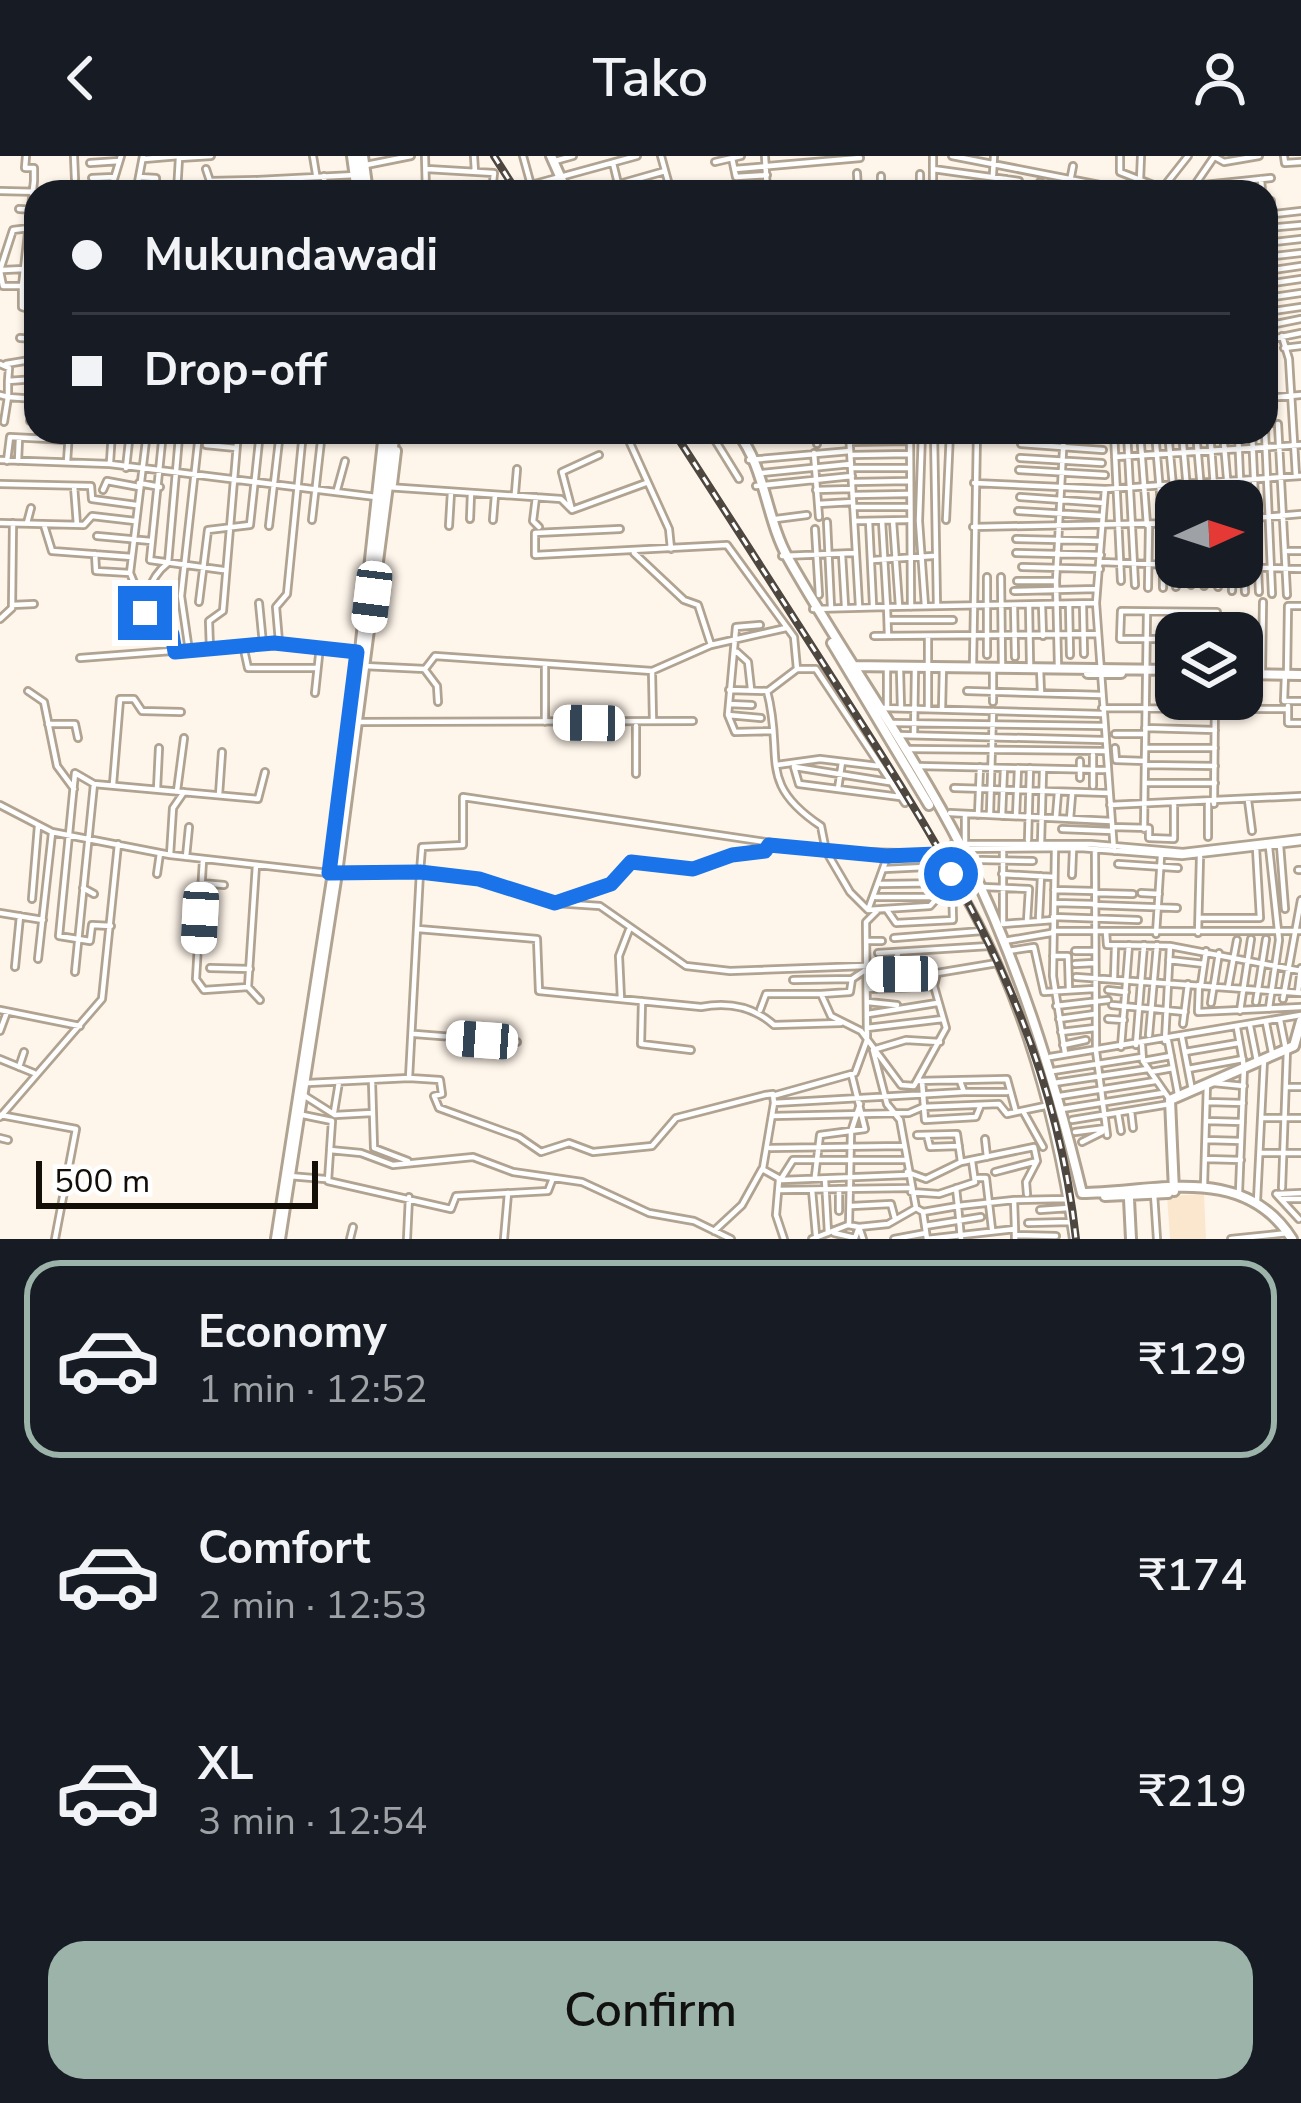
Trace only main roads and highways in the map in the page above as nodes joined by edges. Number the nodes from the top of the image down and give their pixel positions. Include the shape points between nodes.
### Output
1 (389, 444) edge
2 (360, 659) junction
3 (332, 873) junction
4 (276, 1239) edge

1 - 2 highway
2 - 3 highway
2 - 3 highway
3 - 4 highway
3 - 4 highway

